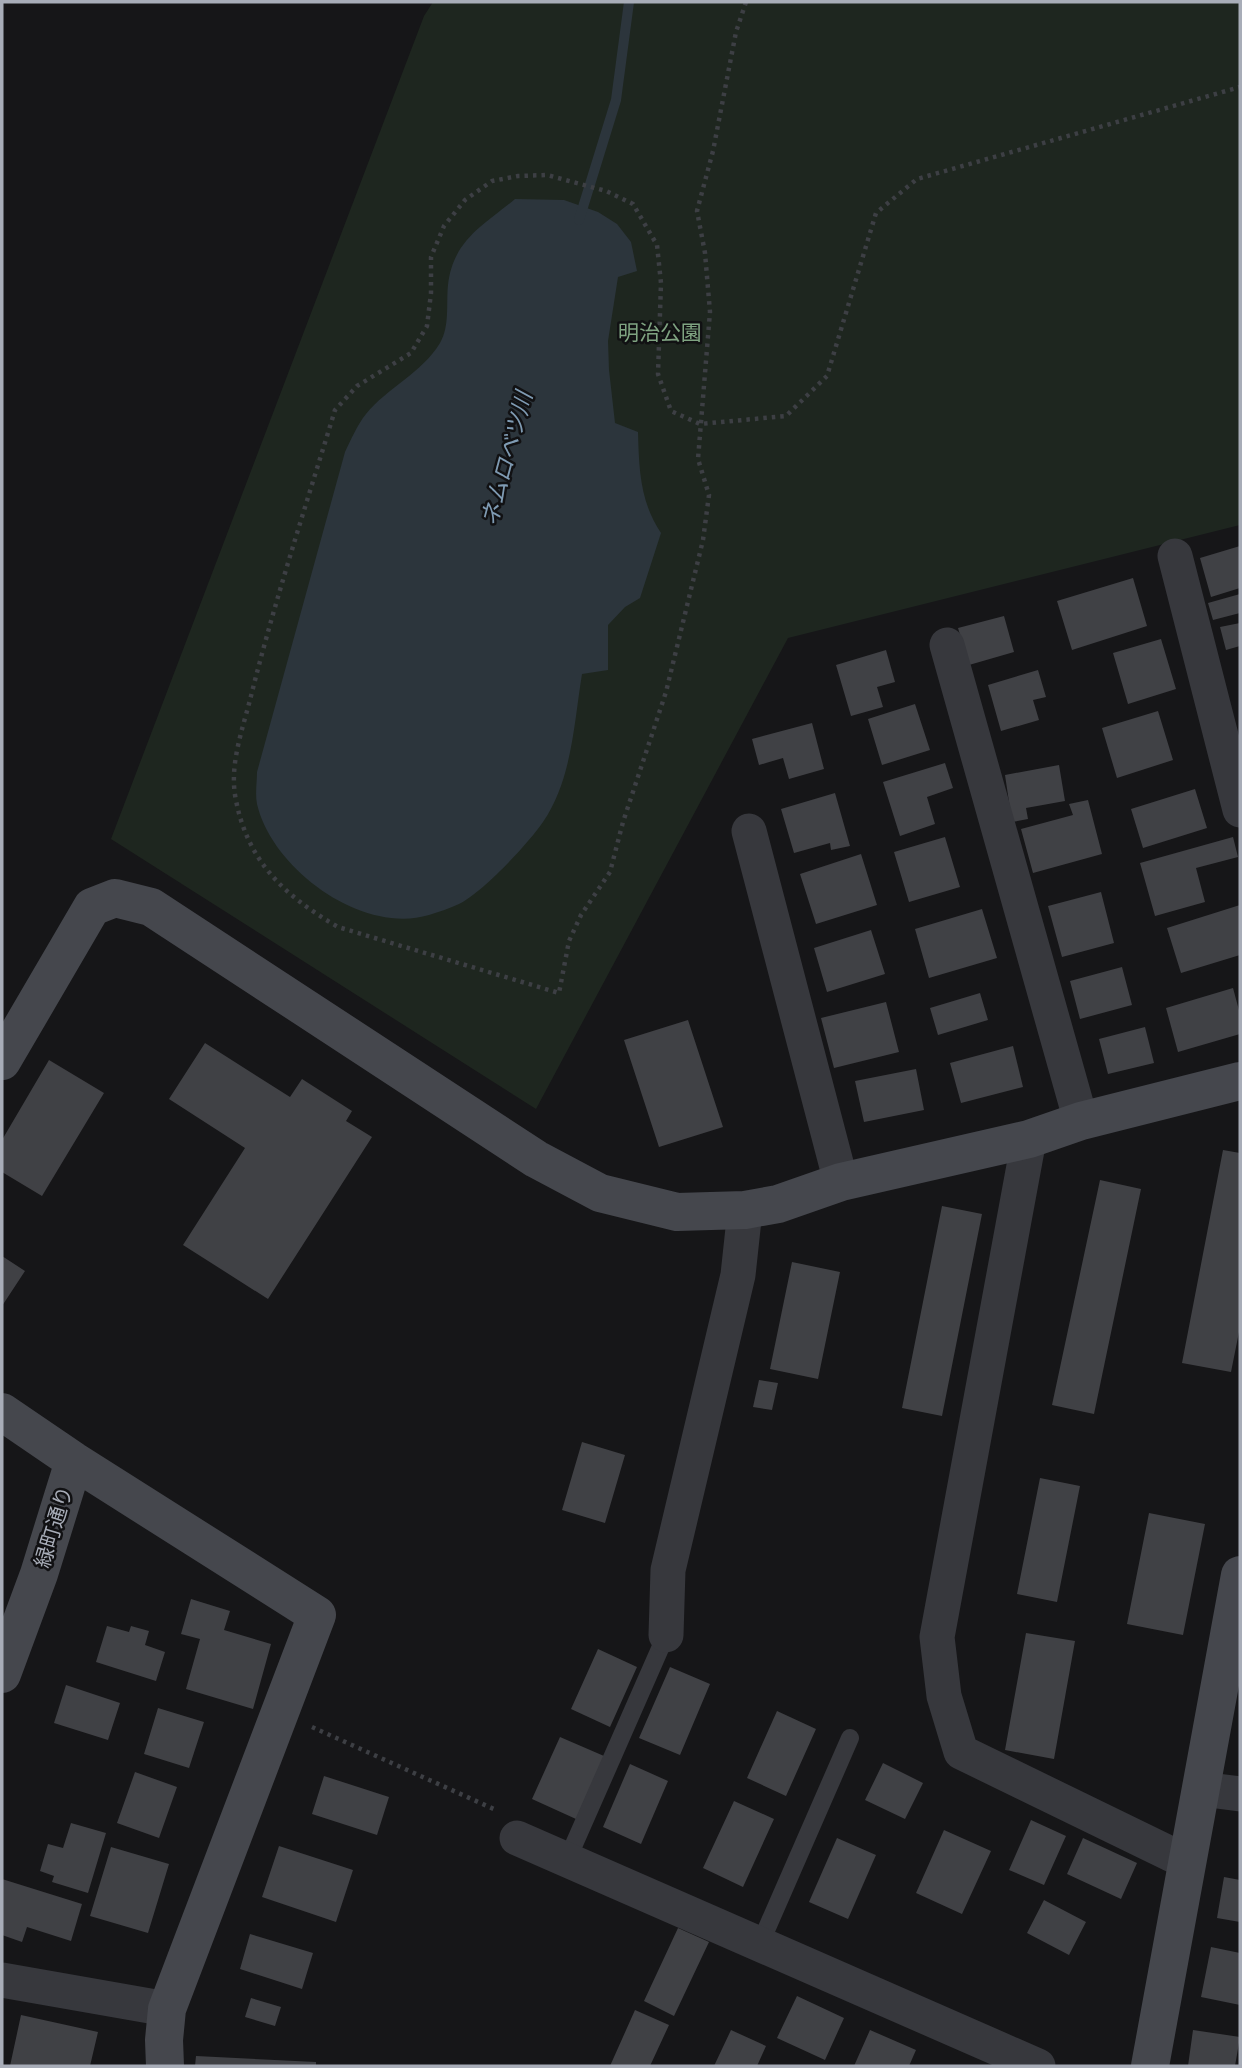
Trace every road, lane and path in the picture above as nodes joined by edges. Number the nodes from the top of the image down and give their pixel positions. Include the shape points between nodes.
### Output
1 (746, 2) edge
2 (1240, 87) edge
3 (700, 424) junction
4 (1175, 556) dead end
5 (947, 645) dead end
6 (1240, 810) edge
7 (749, 831) dead end
8 (2, 1061) edge
9 (1240, 1081) edge
10 (1081, 1121) junction
11 (1029, 1139) junction
12 (841, 1182) junction
13 (744, 1210) junction
14 (2, 1412) edge
15 (74, 1461) junction
16 (1240, 1575) edge
17 (666, 1635) joint
18 (2, 1674) edge
19 (308, 1726) dead end
20 (850, 1738) dead end
21 (1201, 1789) junction
22 (1240, 1794) edge
23 (508, 1825) joint
24 (568, 1858) junction
25 (1187, 1862) junction
26 (760, 1944) junction
27 (2, 1980) edge
28 (167, 2010) junction
29 (165, 2066) edge
30 (1038, 2066) edge
31 (1150, 2066) edge

1 - 3 path via 697,211 710,312
2 - 3 path via 917,178 876,213 827,376 786,416
3 - 3 path via 698,459 709,495 681,632 610,872 569,942 559,993 338,927 284,890 260,864 245,833 235,794 234,763 257,673 335,411 358,386 411,353 427,326 431,257 444,226 465,200 492,181 547,175 606,191 633,204 657,245 661,282 658,374 671,411
4 - 6 street
5 - 10 street
7 - 12 street
8 - 13 street via 92,907 115,898 151,907 536,1159 600,1193 677,1212
9 - 10 street
10 - 11 street
11 - 12 street
11 - 25 street via 937,1637 944,1696 961,1752
12 - 13 street via 778,1204
13 - 17 street via 738,1275 668,1570
14 - 15 street, 緑町通り
15 - 18 street, 緑町通り
15 - 28 street via 317,1615
16 - 21 street
17 - 24 lane
19 - 23 path
20 - 26 lane
21 - 22 street
21 - 25 street
23 - 24 street
24 - 26 street
25 - 31 street
26 - 30 street
27 - 28 street
28 - 29 street

